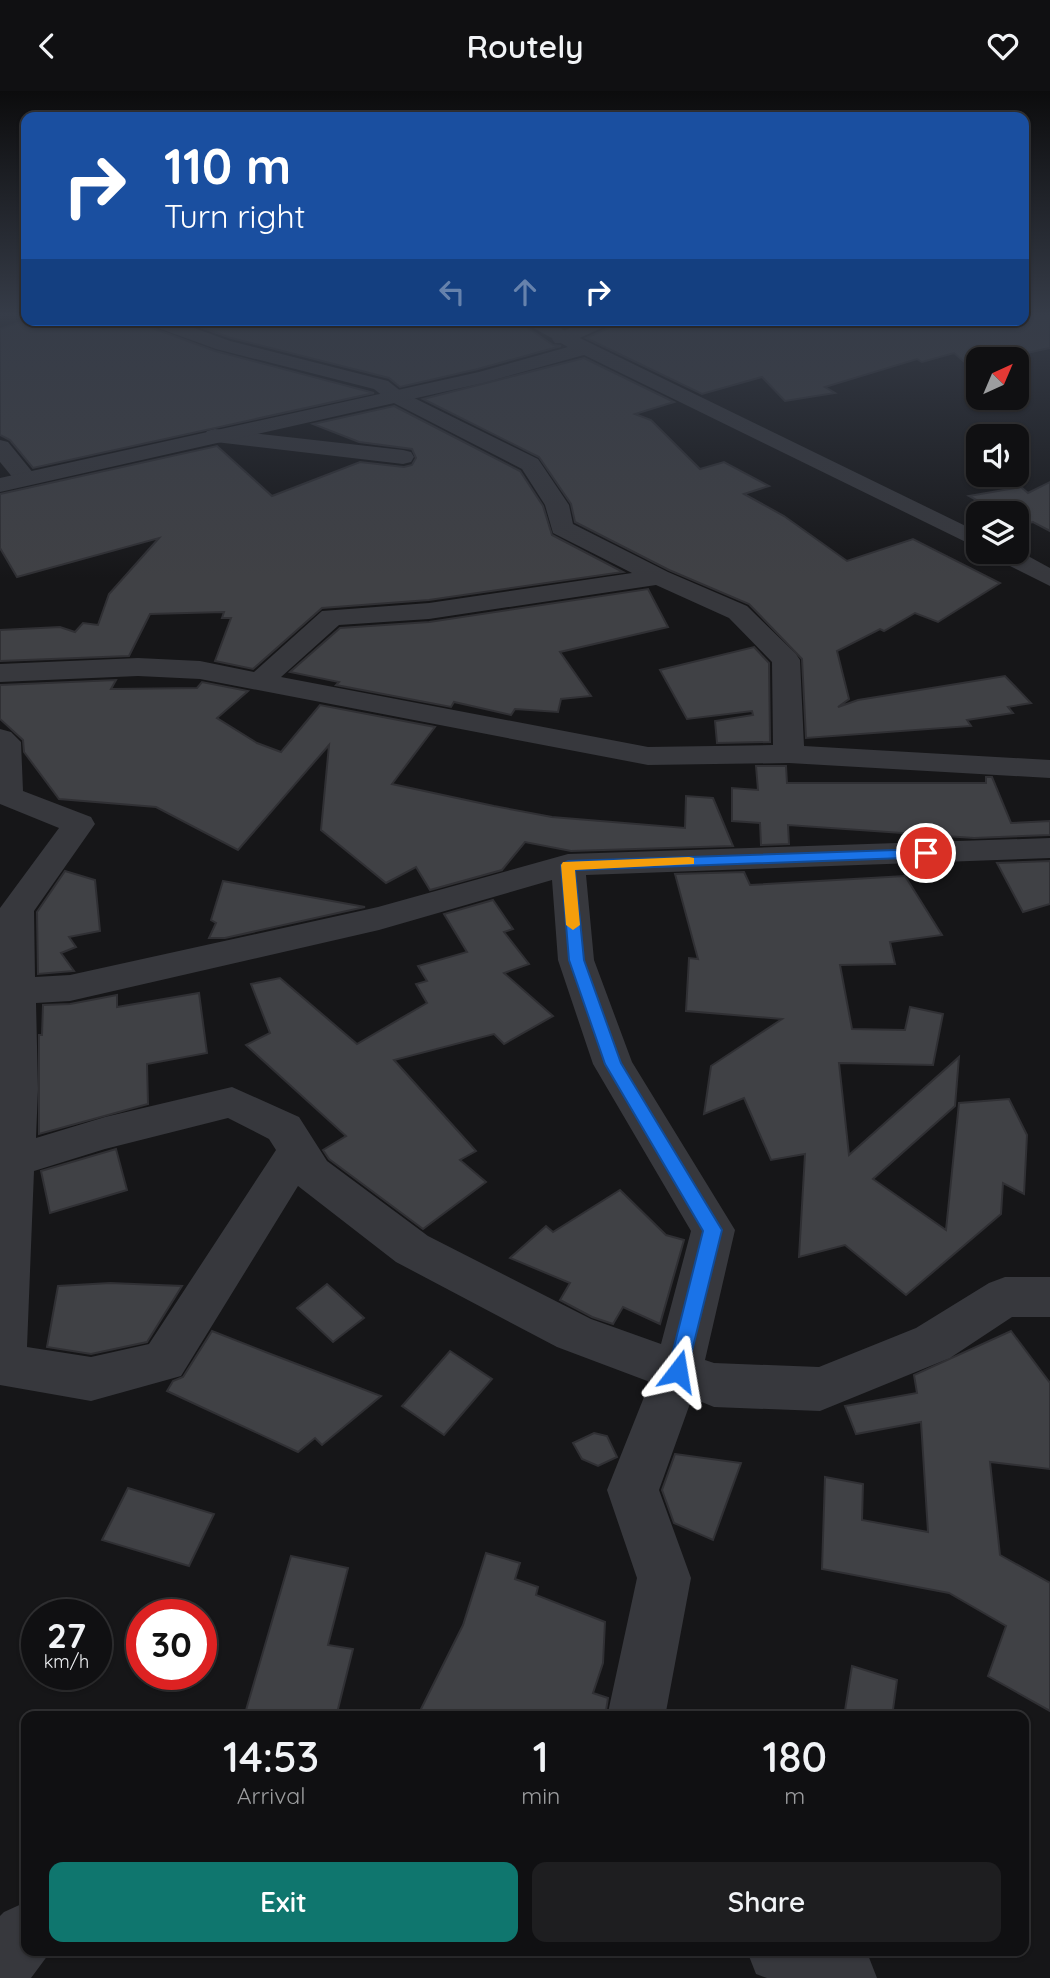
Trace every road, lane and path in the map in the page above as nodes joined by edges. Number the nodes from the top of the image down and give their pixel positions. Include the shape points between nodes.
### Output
1 (368, 402) edge
2 (407, 402) edge
3 (692, 402) edge
4 (215, 436) junction
5 (0, 447) edge
6 (403, 457) dead end
7 (26, 479) junction
8 (0, 485) edge
9 (966, 535) edge
10 (1024, 564) edge
11 (659, 577) junction
12 (1050, 578) edge
13 (0, 673) edge
14 (259, 682) junction
15 (0, 738) edge
16 (789, 754) junction
17 (1050, 769) edge
18 (1050, 848) edge
19 (568, 865) junction
20 (8, 991) edge
21 (298, 1151) junction
22 (13, 1161) junction
23 (1050, 1297) edge
24 (0, 1356) edge
25 (0, 1364) edge
26 (678, 1371) junction
27 (637, 1711) edge
28 (21, 1940) edge
29 (791, 1956) edge
30 (0, 1966) edge
31 (845, 1978) edge

1 - 4 street
2 - 11 street via 530,464 557,505 562,528
3 - 9 street
4 - 6 street
4 - 7 street
5 - 7 street
7 - 8 street
10 - 12 street
11 - 14 street via 429,611 332,617
11 - 16 street via 738,612 786,660
13 - 14 street via 138,667 200,670
14 - 16 street via 648,756
15 - 20 street via 6,742 8,796 79,824 16,910
16 - 17 street
18 - 19 street
19 - 20 street via 379,918 70,988
19 - 26 street via 576,960 613,1064 713,1230
20 - 22 street via 18,1089
21 - 22 street via 284,1128 232,1102
21 - 25 street via 164,1361 91,1379
21 - 26 street via 312,1173 412,1249 574,1333
22 - 24 street
23 - 26 street via 1005,1297 933,1342 820,1389 714,1385
26 - 27 street via 633,1490 664,1578
28 - 30 street
29 - 31 street

